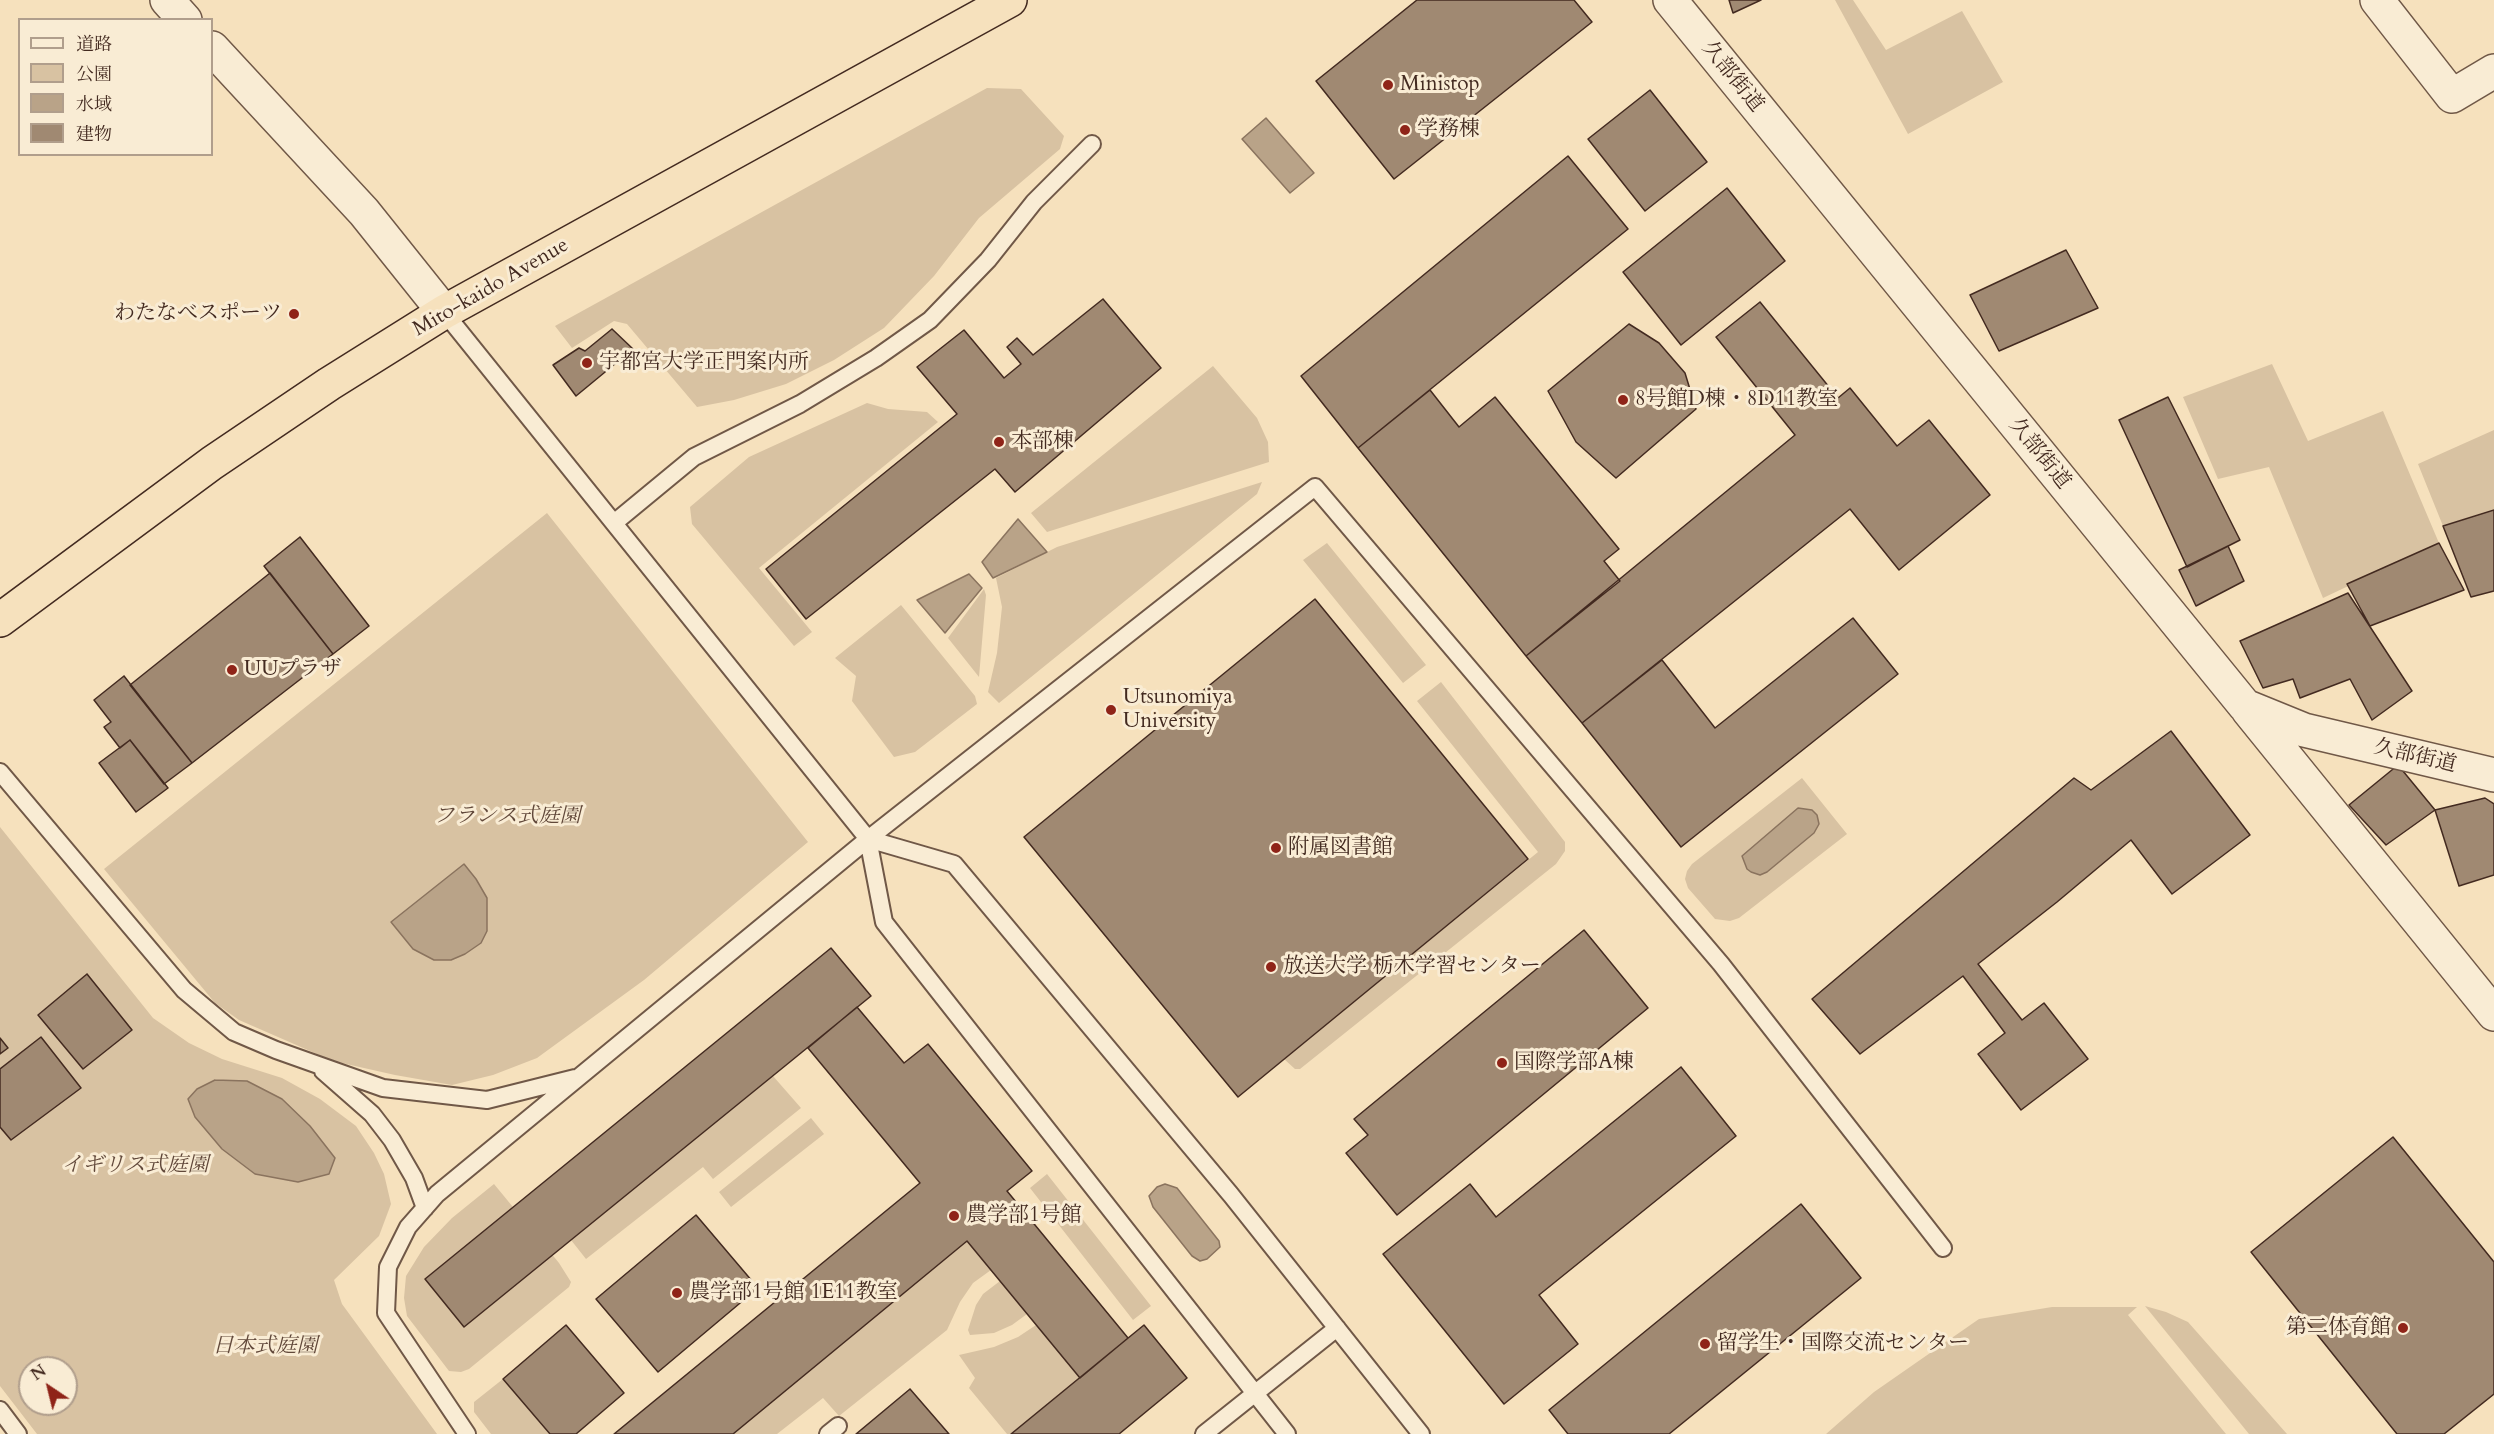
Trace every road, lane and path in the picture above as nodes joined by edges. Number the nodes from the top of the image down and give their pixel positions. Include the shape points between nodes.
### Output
1 (167, 0) edge
2 (1010, 0) edge
3 (1670, 0) edge
4 (2377, 0) edge
5 (183, 18) edge
6 (213, 49) edge
7 (2494, 71) edge
8 (1092, 144) dead end
9 (444, 312) junction
10 (614, 523) junction
11 (0, 620) edge
12 (2245, 706) junction
13 (0, 772) edge
14 (2494, 775) edge
15 (868, 839) junction
16 (2494, 1014) edge
17 (316, 1064) junction
18 (582, 1077) junction
19 (425, 1208) junction
20 (1943, 1248) dead end
21 (1337, 1328) junction
22 (1254, 1394) junction
23 (0, 1410) edge
24 (18, 1434) edge
25 (467, 1434) edge
26 (1204, 1434) edge
27 (1287, 1434) edge
28 (1421, 1434) edge

1 - 5 street
2 - 9 highway, Mito-kaido Avenue
3 - 12 street, 久部街道
4 - 7 street via 2452,96
6 - 9 street via 364,212
8 - 10 lane via 1034,202 988,260 930,321 800,404 694,457
9 - 10 lane
9 - 11 highway, Mito-kaido Avenue via 212,463
10 - 15 lane
12 - 14 street, 久部街道 via 2304,730
12 - 16 street
13 - 17 lane via 184,990 234,1032
15 - 18 lane
15 - 20 lane via 1315,487 1721,964
15 - 21 lane via 954,864
15 - 22 lane via 884,922
17 - 18 lane via 383,1088 487,1100
17 - 19 lane via 372,1114 392,1140 414,1178
18 - 19 lane via 437,1194
19 - 25 lane via 408,1227 388,1267 386,1313
21 - 22 lane
21 - 28 lane
22 - 26 lane
22 - 27 lane
23 - 24 lane

